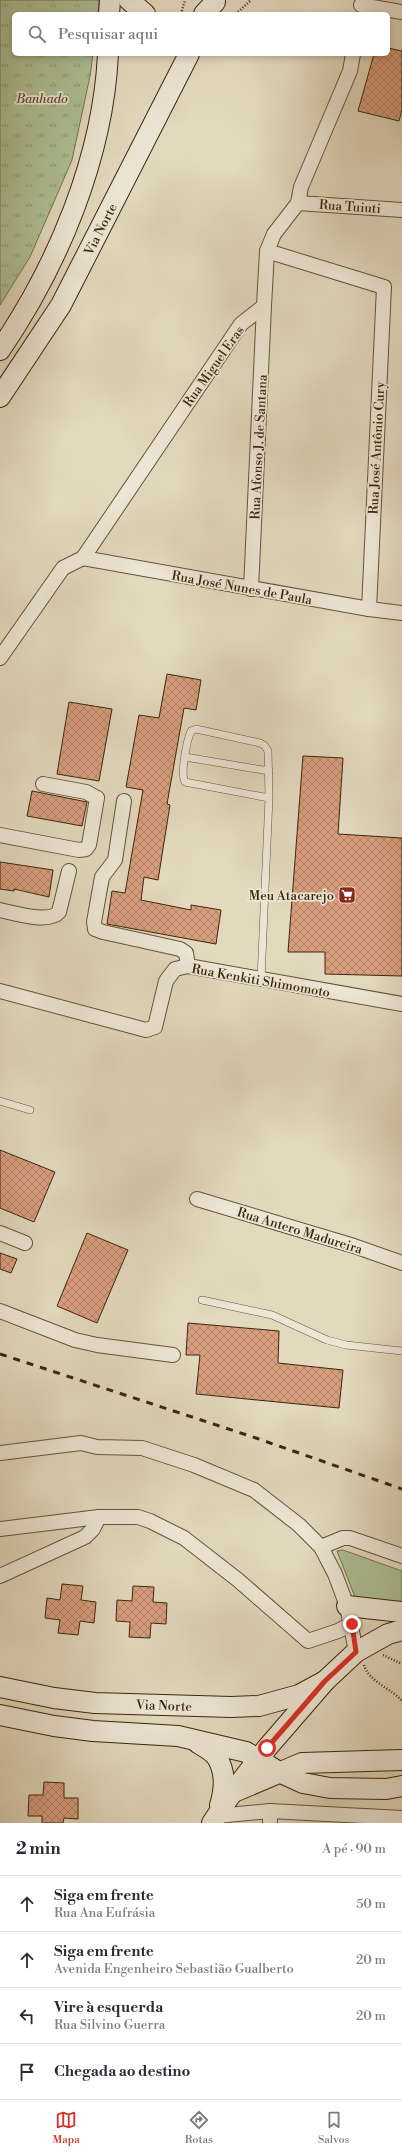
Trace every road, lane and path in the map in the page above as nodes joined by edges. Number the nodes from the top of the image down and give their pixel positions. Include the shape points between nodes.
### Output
1 (110, 0) edge
2 (129, 0) edge
3 (185, 0) edge
4 (251, 0) edge
5 (361, 6) edge
6 (109, 12) edge
7 (143, 12) edge
8 (182, 12) edge
9 (238, 12) edge
10 (402, 12) edge
11 (108, 56) edge
12 (188, 56) edge
13 (353, 56) edge
14 (298, 203) junction
15 (402, 210) edge
16 (267, 251) junction
17 (264, 306) junction
18 (0, 350) edge
19 (0, 397) edge
20 (83, 558) junction
21 (251, 589) junction
22 (369, 609) junction
23 (402, 613) edge
24 (0, 658) edge
25 (185, 757) junction
26 (269, 771) junction
27 (43, 784) dead end
28 (269, 798) junction
29 (124, 801) dead end
30 (0, 835) edge
31 (69, 871) dead end
32 (0, 910) edge
33 (188, 966) junction
34 (261, 979) junction
35 (0, 991) edge
36 (402, 1004) edge
37 (0, 1101) edge
38 (30, 1110) dead end
39 (197, 1199) dead end
40 (0, 1233) edge
41 (24, 1243) dead end
42 (402, 1263) edge
43 (202, 1300) dead end
44 (0, 1311) edge
45 (402, 1351) edge
46 (173, 1355) dead end
47 (0, 1453) edge
48 (99, 1517) junction
49 (0, 1529) edge
50 (321, 1547) junction
51 (402, 1556) edge
52 (0, 1576) edge
53 (402, 1612) edge
54 (349, 1615) junction
55 (402, 1630) edge
56 (356, 1652) junction
57 (325, 1681) junction
58 (0, 1688) edge
59 (402, 1701) edge
60 (0, 1715) edge
61 (194, 1740) junction
62 (258, 1759) junction
63 (402, 1760) edge
64 (279, 1772) junction
65 (402, 1786) edge
66 (232, 1793) junction
67 (270, 1817) edge
68 (402, 1818) edge
69 (214, 1820) edge

1 - 6 main road
2 - 7 main road
3 - 8 path
4 - 9 path
5 - 10 street
11 - 18 main road via 106,84 88,167 60,245 43,282
12 - 19 main road, Via Norte via 61,305
13 - 14 street via 350,71 301,187
14 - 15 street, Rua Tuiuti
14 - 16 street via 274,234
16 - 17 street
16 - 22 street, Rua José Antônio Cury via 384,287
17 - 20 street, Rua Miguel Eras via 241,324
17 - 21 street, Rua Afonso J. de Santana
20 - 21 street, Rua José Nunes de Paula
20 - 24 street via 63,568
21 - 22 street, Rua José Nunes de Paula
22 - 23 street, Rua José Nunes de Paula
25 - 26 lane
25 - 26 lane via 189,736 191,731 196,729 265,746 268,751
25 - 28 lane via 182,778 189,784
26 - 28 lane
27 - 30 street via 86,792 97,798 91,838 86,849
28 - 34 lane
29 - 33 street via 115,860 102,877 94,922 96,929 180,949 186,953
31 - 32 street via 56,916 46,919
33 - 34 street, Rua Kenkiti Shimomoto
33 - 35 street, Rua Kenkiti Shimomoto via 175,969 166,981 155,1027 146,1030
34 - 36 street, Rua Kenkiti Shimomoto
37 - 38 lane
39 - 42 street, Rua Antero Madureira
40 - 41 street
43 - 45 lane via 272,1314 327,1340 346,1345
44 - 46 street via 74,1340 97,1346
47 - 50 street via 81,1443 97,1447 142,1448 162,1453 254,1490 299,1525
48 - 49 street
48 - 52 street via 85,1537
48 - 54 street via 138,1517 184,1538 238,1580 308,1641 338,1631
50 - 51 street via 343,1538 350,1538
50 - 54 street via 335,1574
53 - 54 main road
54 - 56 street
55 - 56 main road via 388,1634
56 - 57 main road
56 - 59 path via 370,1676 395,1692
57 - 58 main road, Via Norte via 299,1695 259,1706 231,1707 95,1703
57 - 62 main road
60 - 61 main road via 54,1726 178,1736
61 - 62 main road via 246,1752
61 - 69 main road via 216,1755 224,1778 225,1790
62 - 64 main road
62 - 66 main road
63 - 64 main road via 302,1763
64 - 65 main road via 303,1782 330,1788 386,1789
64 - 66 main road
66 - 69 main road
67 - 68 street
67 - 69 street

